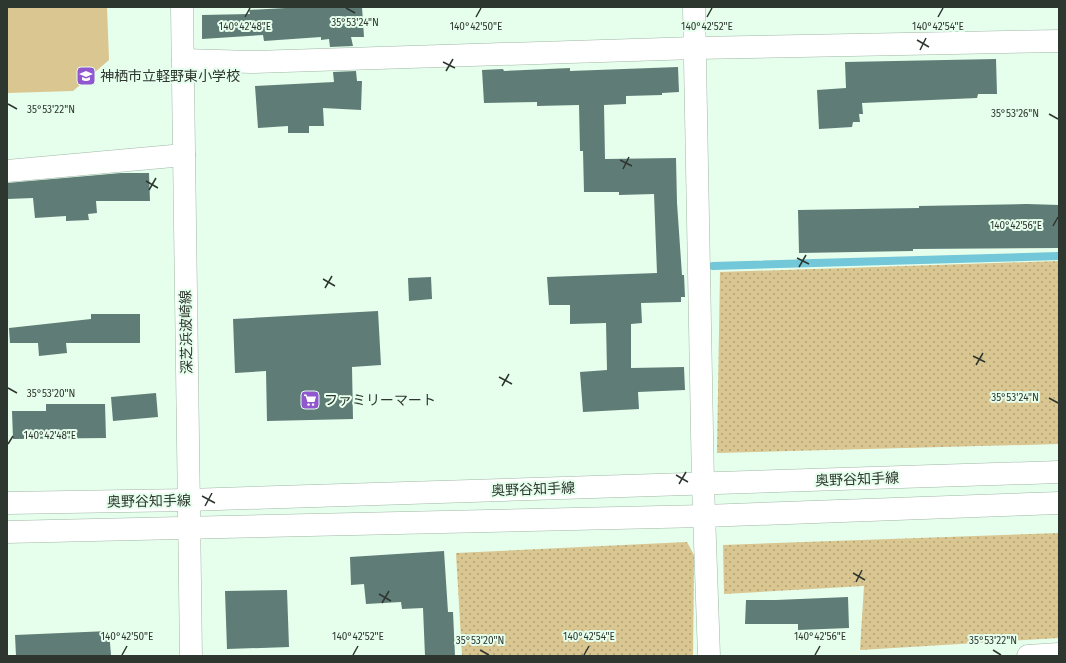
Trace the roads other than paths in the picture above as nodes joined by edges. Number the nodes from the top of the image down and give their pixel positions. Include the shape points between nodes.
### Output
1 (182, 7) edge
2 (694, 7) edge
3 (1059, 41) edge
4 (696, 48) junction
5 (183, 60) junction
6 (184, 155) junction
7 (7, 171) edge
8 (1059, 472) edge
9 (703, 484) junction
10 (188, 500) junction
11 (7, 503) edge
12 (1059, 503) edge
13 (704, 516) junction
14 (188, 528) junction
15 (7, 532) edge
16 (1059, 654) edge
17 (191, 656) edge
18 (709, 656) edge
19 (1028, 656) edge

1 - 5 main road, 深芝浜波崎線
2 - 4 main road
3 - 4 main road
4 - 5 main road via 252,62
4 - 9 main road
5 - 6 main road, 深芝浜波崎線
6 - 7 main road
6 - 10 main road, 深芝浜波崎線
8 - 9 main road, 奥野谷知手線
9 - 10 main road, 奥野谷知手線
9 - 13 main road
10 - 11 main road, 奥野谷知手線
10 - 14 main road, 深芝浜波崎線
12 - 13 main road, 奥野谷知手線
13 - 14 main road, 奥野谷知手線
13 - 18 main road
14 - 15 main road, 奥野谷知手線
14 - 17 main road, 深芝浜波崎線
16 - 19 main road

